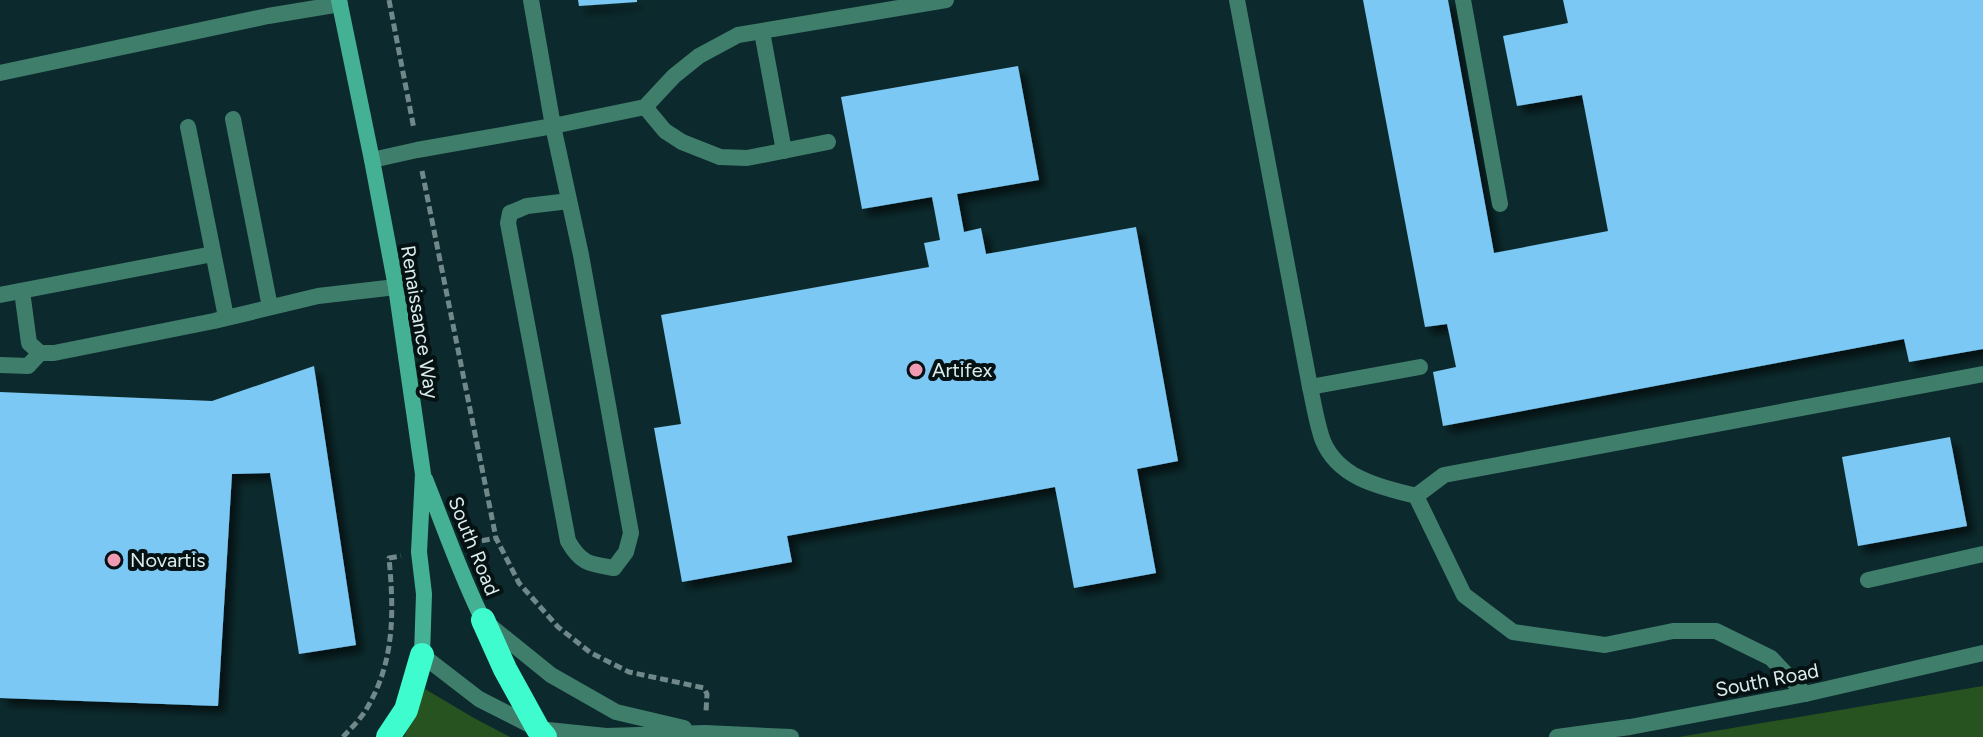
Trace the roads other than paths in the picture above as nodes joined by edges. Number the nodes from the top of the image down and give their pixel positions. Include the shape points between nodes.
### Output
1 (531, 0) edge
2 (946, 0) edge
3 (1237, 0) edge
4 (1463, 0) edge
5 (339, 2) edge
6 (762, 32) junction
7 (0, 73) edge
8 (645, 107) junction
9 (233, 119) dead end
10 (553, 126) junction
11 (188, 127) dead end
12 (828, 142) dead end
13 (784, 151) junction
14 (372, 160) junction
15 (569, 201) junction
16 (1500, 204) dead end
17 (213, 254) junction
18 (396, 287) junction
19 (22, 291) junction
20 (0, 295) edge
21 (270, 307) junction
22 (226, 317) junction
23 (40, 353) junction
24 (0, 365) edge
25 (1420, 367) dead end
26 (1983, 374) edge
27 (1310, 387) junction
28 (423, 474) junction
29 (1416, 496) junction
30 (1983, 554) edge
31 (1868, 580) dead end
32 (483, 620) junction
33 (1983, 653) edge
34 (422, 655) junction
35 (1805, 694) junction
36 (542, 733) edge
37 (705, 733) junction
38 (388, 737) edge
39 (791, 737) edge
40 (1557, 737) edge

1 - 10 street
2 - 6 street
3 - 27 street
4 - 16 street
5 - 7 street
5 - 14 street, Renaissance Way
6 - 8 street via 738,35 699,56
6 - 13 street
8 - 10 street
8 - 13 street via 665,131 720,157
9 - 21 street
10 - 14 street
10 - 15 street
11 - 17 street
12 - 13 street
14 - 18 street, Renaissance Way
15 - 15 street via 631,533 614,568 576,556 568,541 508,223 510,213 527,206
17 - 19 street
17 - 22 street
18 - 21 street
18 - 28 street, Renaissance Way
19 - 20 street
19 - 23 street via 29,343
21 - 22 street
22 - 23 street
23 - 24 street via 28,366
25 - 27 street
26 - 29 street via 1444,475
27 - 29 street via 1324,443 1341,467 1370,484
28 - 32 street, South Road
28 - 34 street, Renaissance Way
29 - 35 street via 1464,595 1513,632 1605,645 1673,631 1716,631 1771,658
30 - 31 street
32 - 36 highway
32 - 37 street, South Road via 551,675 616,712
33 - 35 street, South Road
34 - 36 street, South Road via 479,699
34 - 38 highway via 406,710
35 - 40 street, South Road
36 - 37 street, South Road
37 - 39 street, South Road

